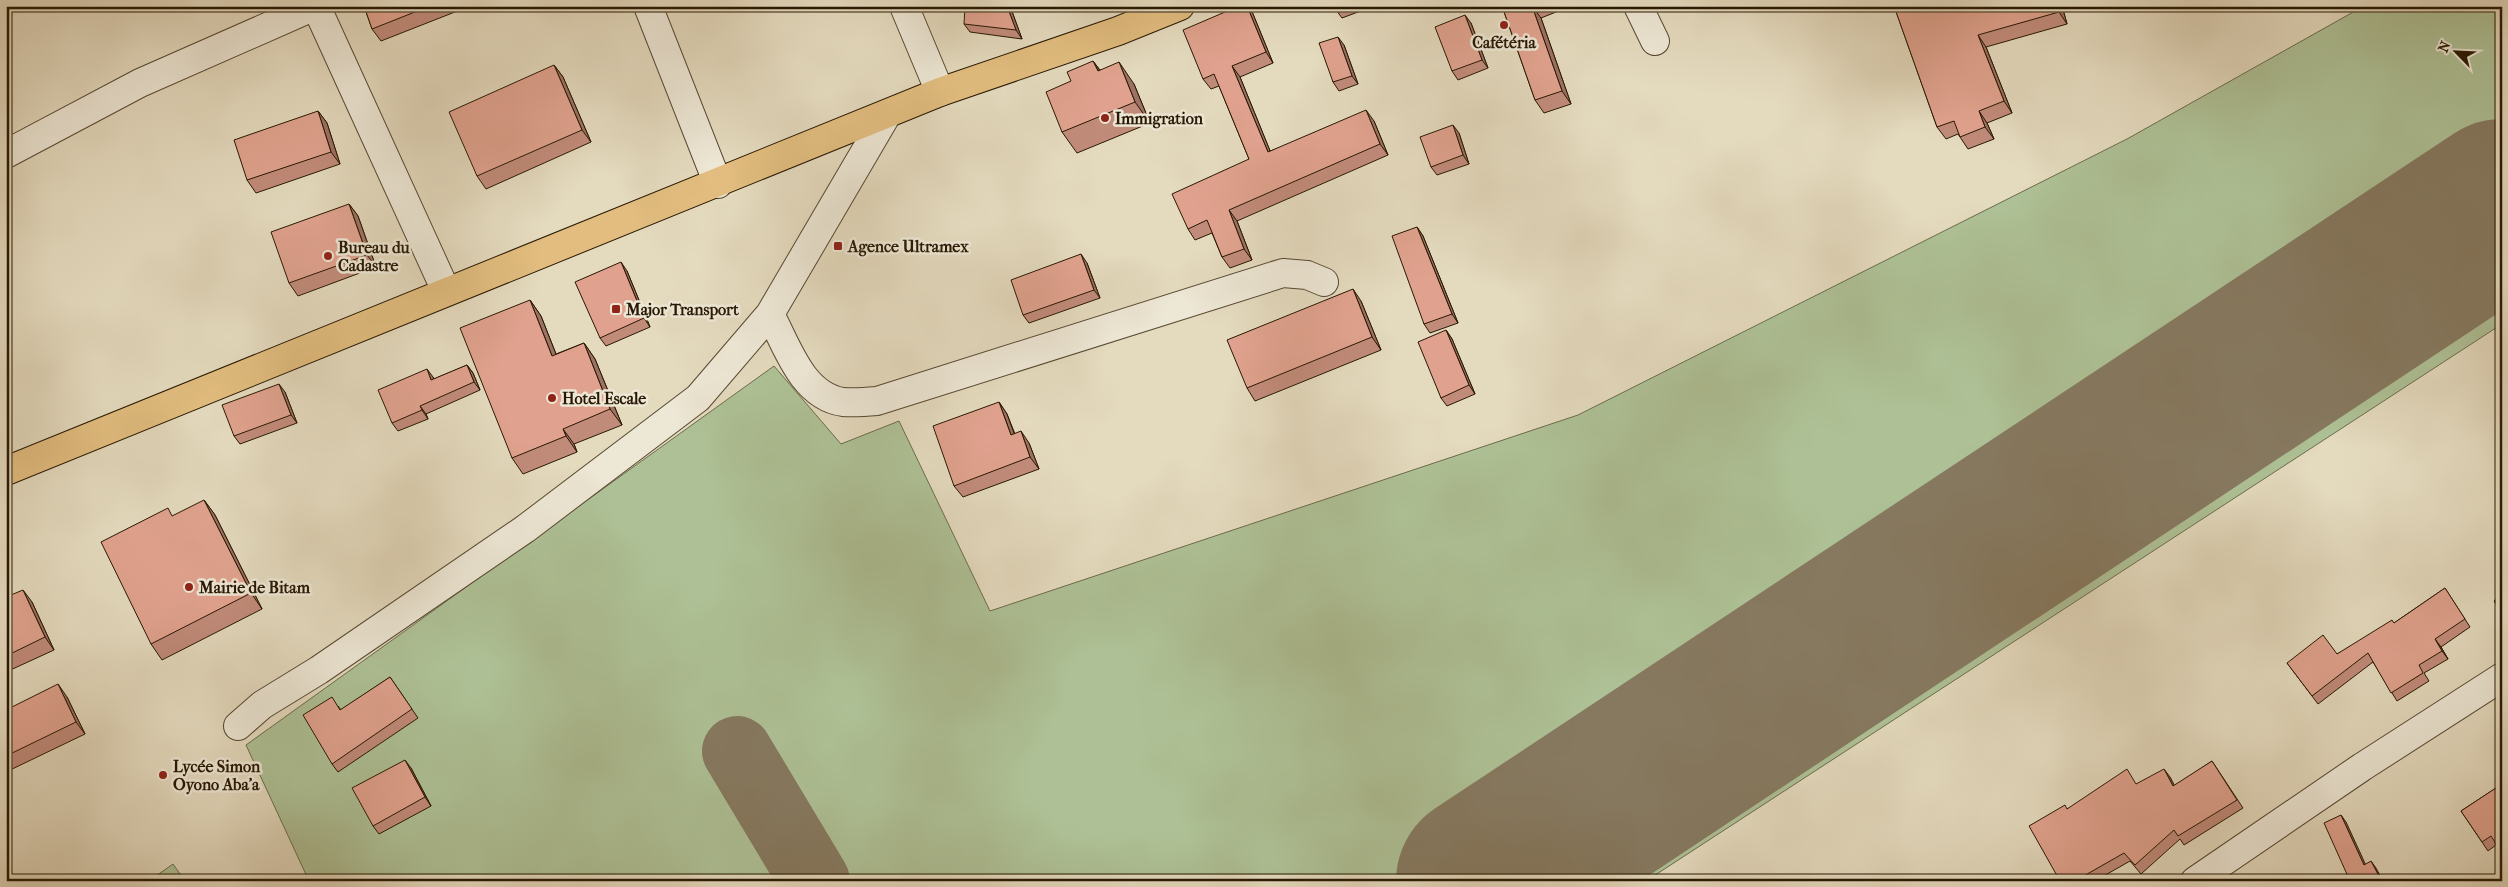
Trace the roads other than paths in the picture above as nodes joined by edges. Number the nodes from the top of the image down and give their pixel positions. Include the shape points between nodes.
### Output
1 (316, 6) edge
2 (648, 6) edge
3 (904, 6) edge
4 (1180, 6) edge
5 (1638, 6) edge
6 (1655, 41) dead end
7 (940, 92) junction
8 (886, 116) junction
9 (6, 154) edge
10 (718, 184) junction
11 (1324, 282) dead end
12 (446, 291) junction
13 (770, 314) junction
14 (6, 471) edge
15 (2502, 677) edge
16 (238, 726) dead end
17 (2195, 881) edge

1 - 9 street via 140,83
1 - 12 street
2 - 10 street
3 - 7 street
4 - 7 highway via 1118,31
5 - 6 street
7 - 8 highway
8 - 10 highway
8 - 13 street
10 - 12 highway
11 - 13 street via 1307,275 1283,273 877,401 842,402 820,395 801,374
12 - 14 highway
13 - 16 street via 698,398 525,529 319,670 262,705
15 - 17 street via 2362,767

